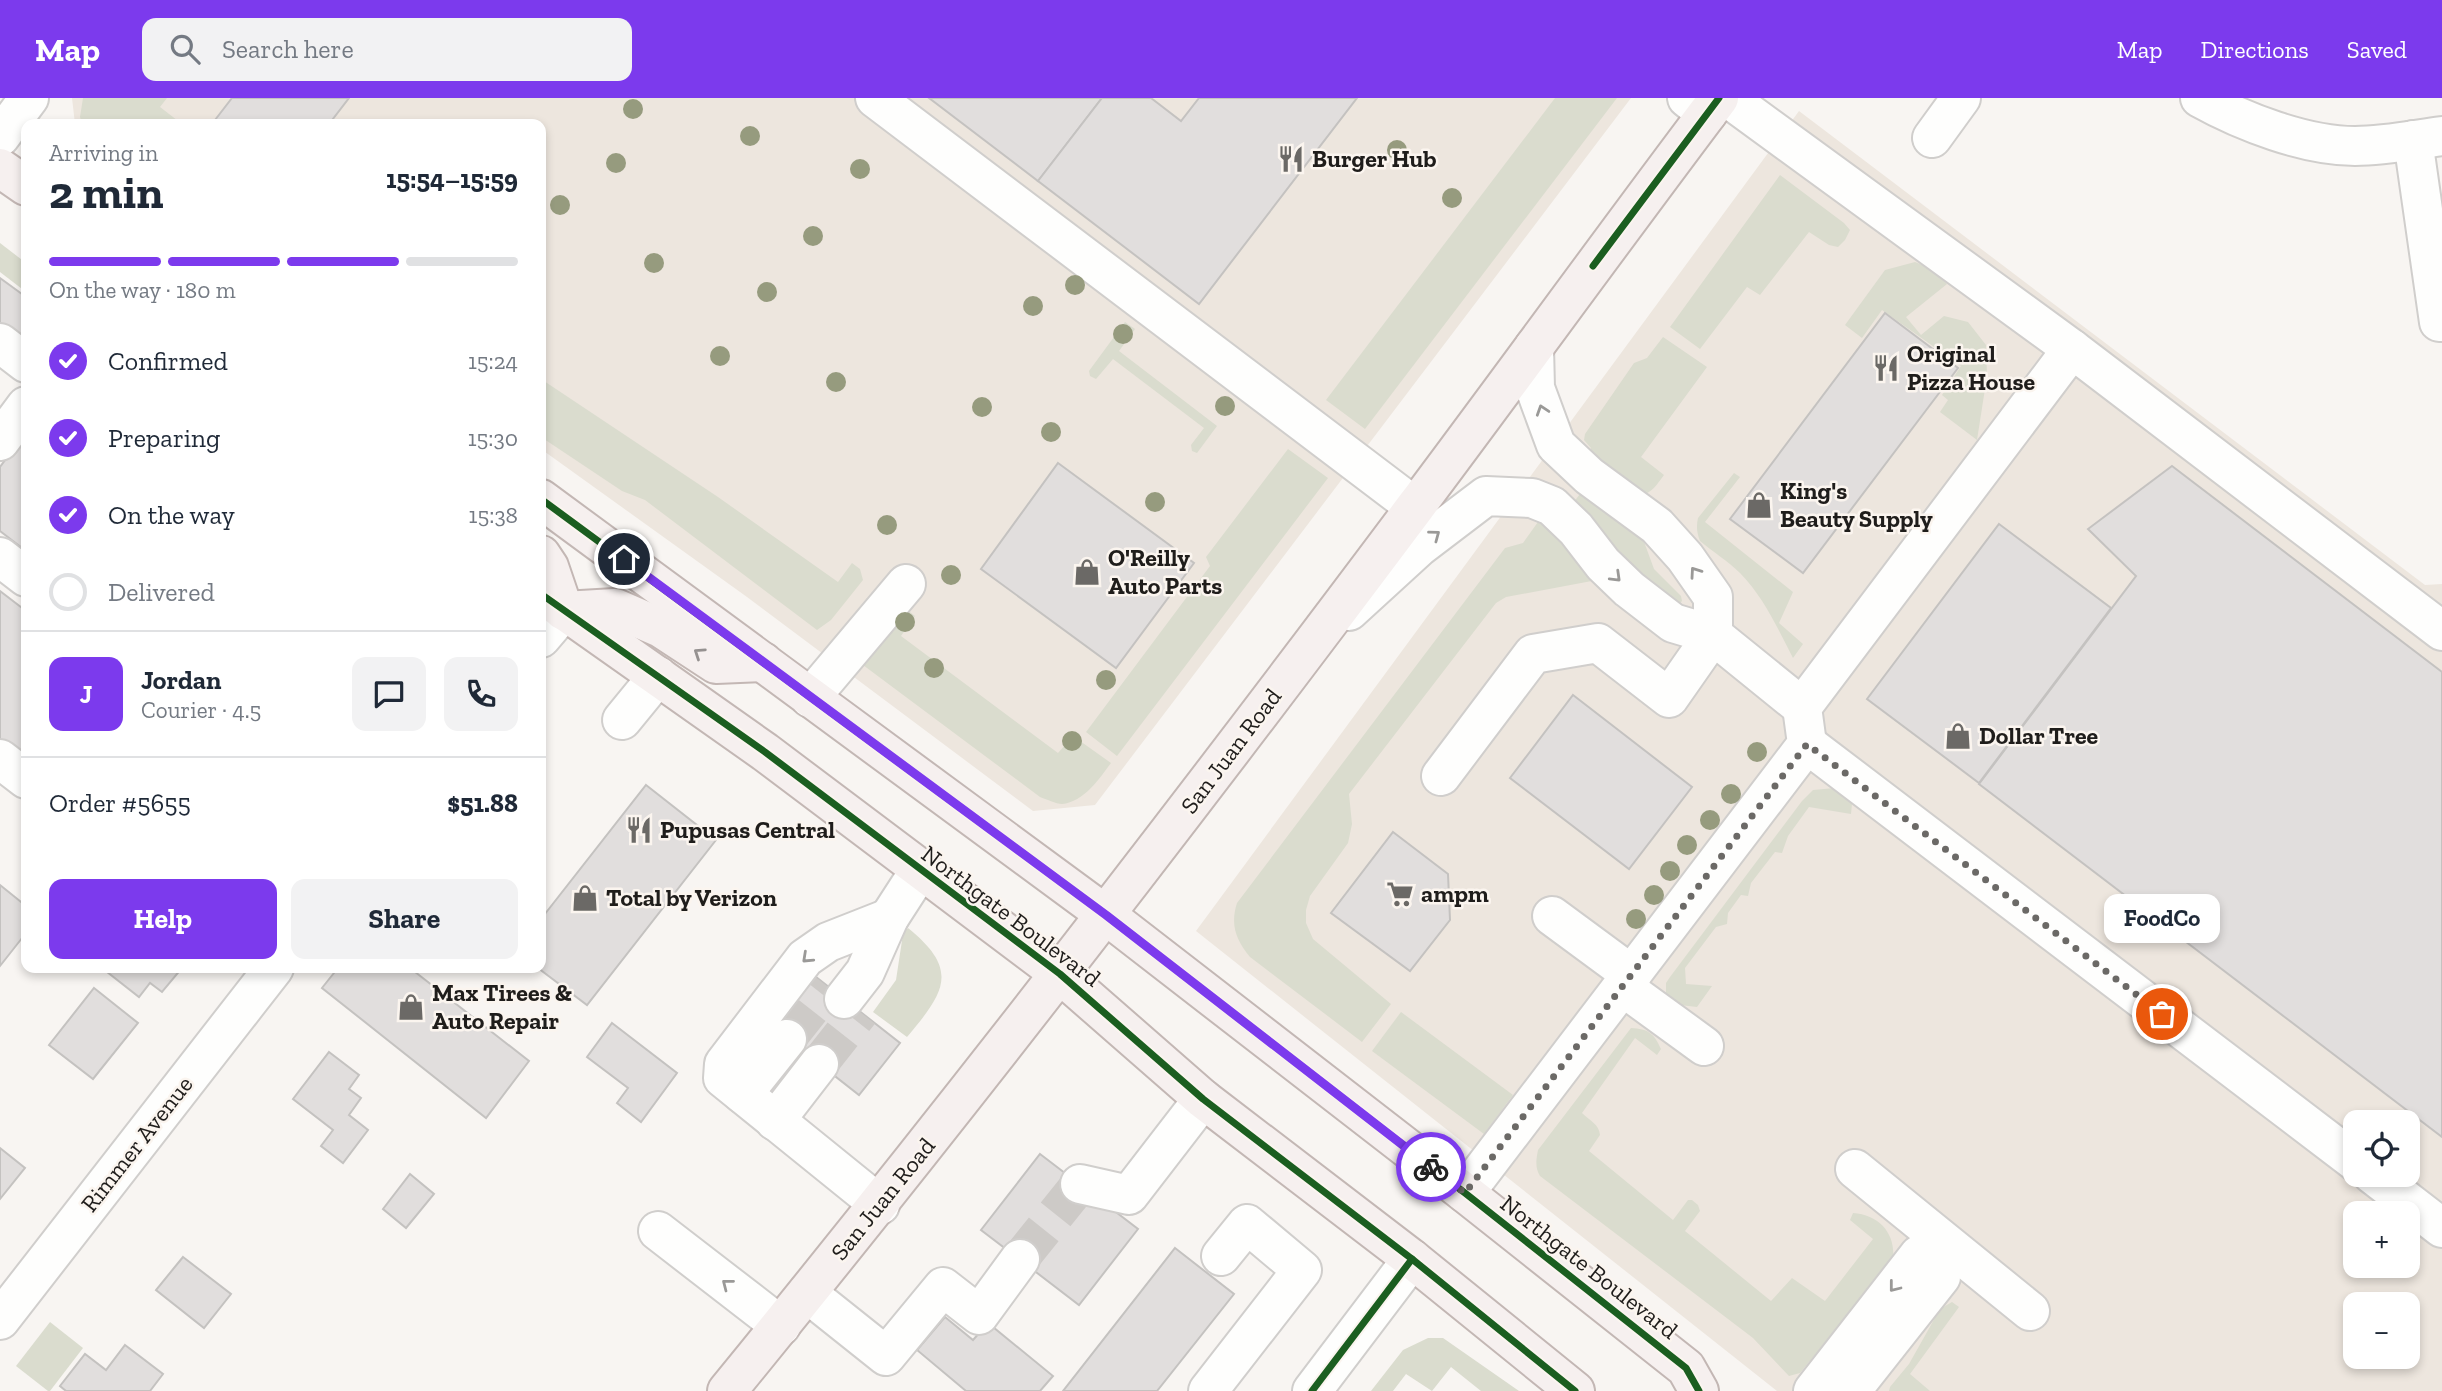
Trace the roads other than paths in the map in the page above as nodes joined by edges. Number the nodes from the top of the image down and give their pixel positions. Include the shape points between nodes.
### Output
1 (29, 98) edge
2 (875, 98) edge
3 (1961, 98) edge
4 (2200, 98) edge
5 (1710, 102) edge
6 (0, 138) edge
7 (1931, 138) dead end
8 (2427, 138) edge
9 (0, 168) edge
10 (21, 183) edge
11 (2442, 321) edge
12 (0, 343) edge
13 (1534, 347) junction
14 (2072, 349) junction
15 (21, 359) edge
16 (21, 413) edge
17 (0, 441) edge
18 (546, 503) edge
19 (1415, 507) junction
20 (0, 557) edge
21 (546, 562) edge
22 (21, 573) edge
23 (906, 584) dead end
24 (548, 615) edge
25 (2442, 631) edge
26 (1713, 635) junction
27 (1311, 645) junction
28 (763, 662) junction
29 (658, 676) junction
30 (810, 698) junction
31 (1802, 707) junction
32 (622, 720) dead end
33 (1807, 744) junction
34 (0, 759) edge
35 (21, 775) edge
36 (1441, 776) dead end
37 (920, 870) junction
38 (1106, 915) junction
39 (1552, 916) dead end
40 (889, 918) junction
41 (270, 973) edge
42 (1060, 974) junction
43 (1628, 981) junction
44 (844, 999) tunnel mouth
45 (1704, 1046) dead end
46 (803, 1051) tunnel mouth
47 (1203, 1099) junction
48 (759, 1108) junction
49 (2343, 1152) edge
50 (1855, 1170) dead end
51 (1080, 1185) dead end
52 (2389, 1187) edge
53 (1465, 1193) junction
54 (880, 1205) junction
55 (2442, 1228) edge
56 (659, 1231) dead end
57 (1942, 1241) junction
58 (1221, 1256) dead end
59 (1020, 1259) tunnel mouth
60 (1412, 1259) junction
61 (807, 1293) junction
62 (2030, 1311) dead end
63 (0, 1320) edge
64 (781, 1326) junction
65 (727, 1391) edge
66 (1208, 1391) edge
67 (1312, 1391) edge
68 (1575, 1391) edge
69 (1699, 1391) edge
70 (1813, 1391) edge
71 (1851, 1391) edge

1 - 6 street
2 - 19 street
3 - 7 street
4 - 8 street via 2229,114 2307,139 2352,146
5 - 13 main road, San Juan Road
5 - 14 street
8 - 11 street via 2438,322
9 - 10 main road
12 - 15 street
13 - 19 main road, San Juan Road
26 -> 13 street via 1713,597 1685,557 1657,526 1588,476 1556,445 1535,388
14 - 25 street
14 - 31 street
16 - 17 street
18 - 28 main road, Northgate Boulevard
19 - 27 main road, San Juan Road
20 - 22 street
21 - 24 main road
23 - 30 street
28 -> 24 main road via 716,664 661,628 614,608
24 - 29 main road, Northgate Boulevard
27 -> 26 street via 1419,547 1486,496 1532,498 1552,506 1629,589 1673,623
26 - 31 street
26 - 36 street via 1669,698 1598,643 1532,654
27 - 38 main road, San Juan Road
28 - 30 main road, Northgate Boulevard
29 - 32 street
29 - 37 main road, Northgate Boulevard
30 - 38 main road, Northgate Boulevard
31 - 33 street
33 - 43 street
33 - 49 street
34 - 35 street
37 - 40 street
37 - 42 main road, Northgate Boulevard
38 - 42 main road, San Juan Road
38 - 53 main road, Northgate Boulevard
39 - 43 street
40 - 44 street via 865,972
40 -> 48 street via 828,942 804,958 724,1065 723,1078
41 - 63 street, Rimmer Avenue
42 - 47 main road, Northgate Boulevard
42 - 54 main road, San Juan Road
43 - 45 street
43 - 53 street
46 - 48 street
47 - 51 street via 1129,1195
47 - 60 main road, Northgate Boulevard
48 - 54 street
50 - 57 street
52 - 55 street
53 - 69 main road, Northgate Boulevard via 1685,1368
54 - 61 main road, San Juan Road
64 -> 56 street
57 - 62 street
57 -> 70 street via 1919,1255
57 - 71 street via 1941,1277
58 - 66 street via 1247,1224 1302,1270
59 - 61 street via 979,1315 943,1287 886,1356
60 - 67 street
60 - 68 main road, Northgate Boulevard
61 - 64 main road, San Juan Road
64 - 65 main road, San Juan Road

